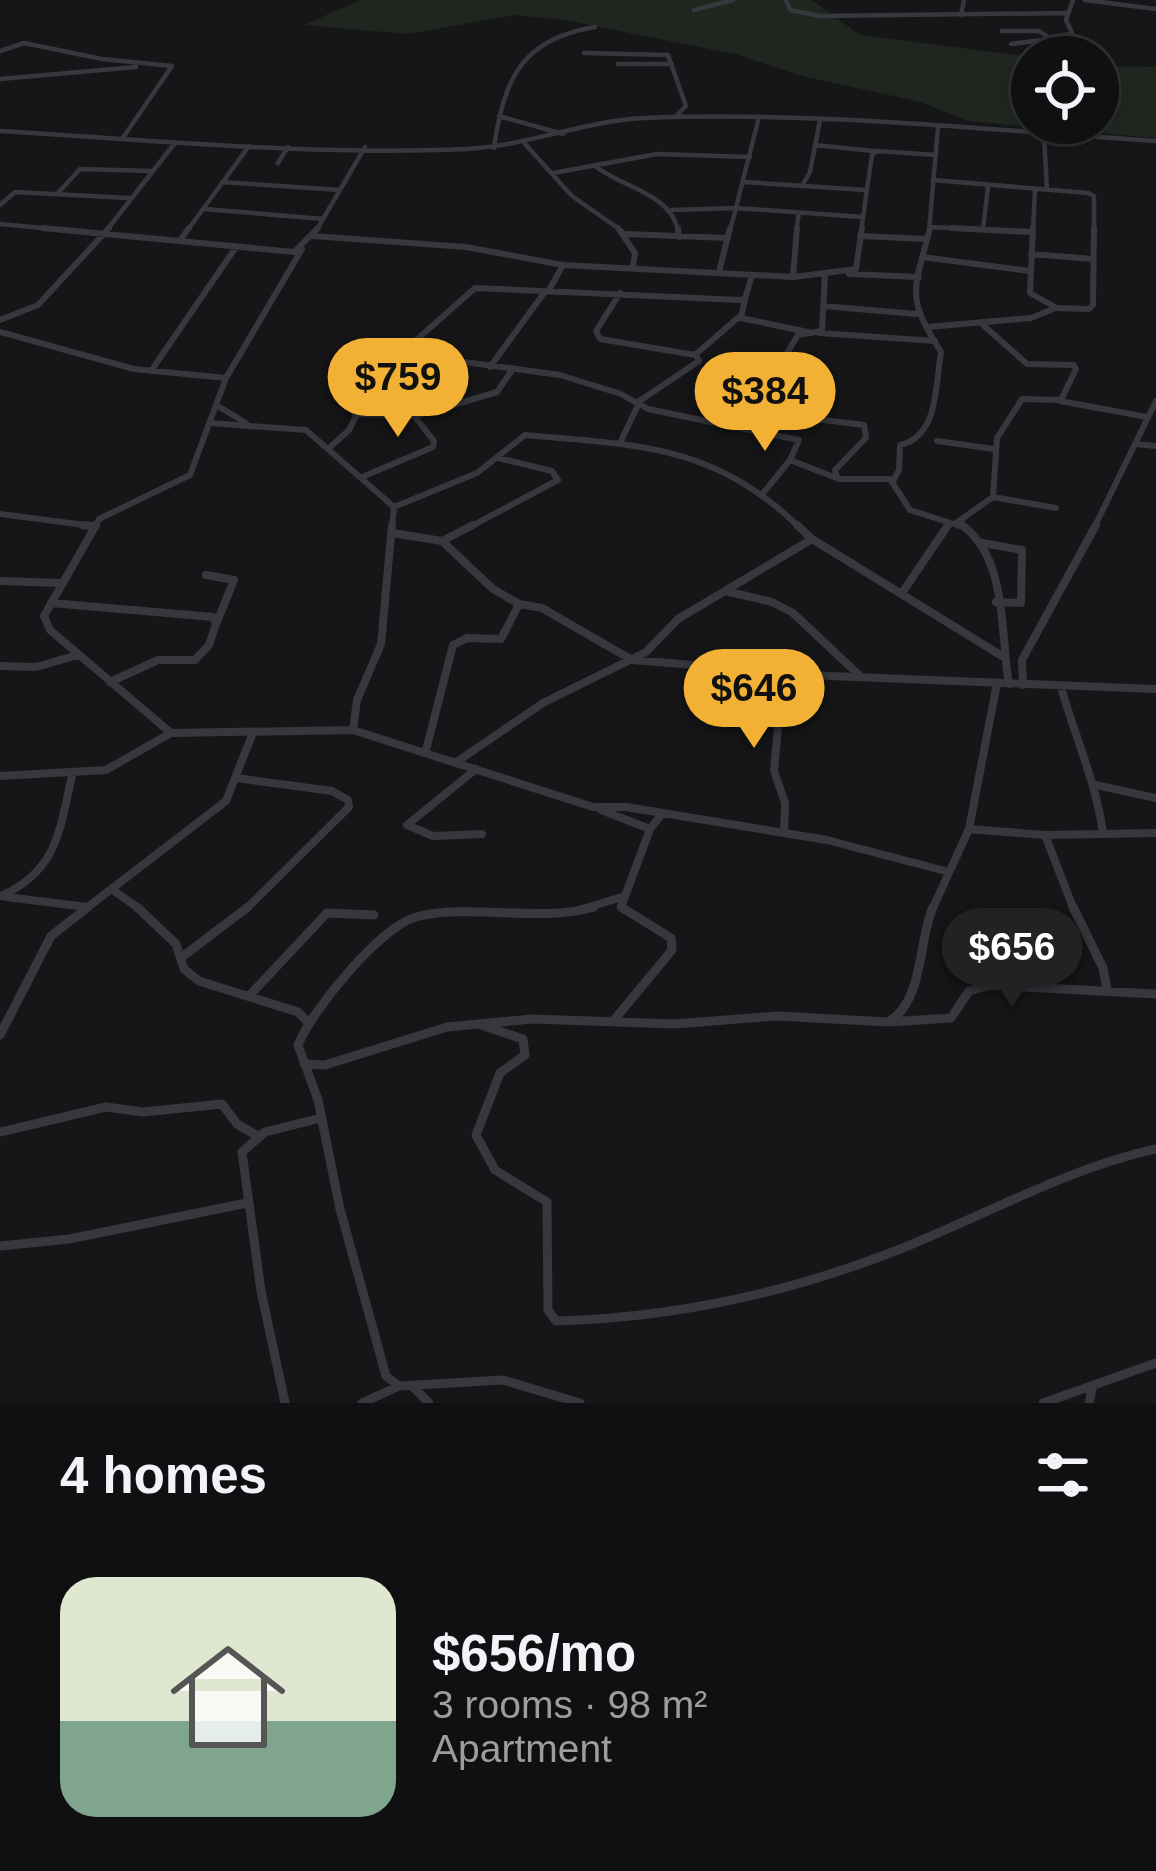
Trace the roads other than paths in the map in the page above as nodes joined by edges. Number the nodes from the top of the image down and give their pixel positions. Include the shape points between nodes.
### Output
1 (733, 0) edge
2 (786, 0) edge
3 (964, 0) edge
4 (1073, 0) edge
5 (1085, 0) edge
6 (1112, 2) edge
7 (1156, 5) edge
8 (694, 10) dead end
9 (1068, 14) junction
10 (961, 15) junction
11 (595, 26) dead end
12 (1002, 31) dead end
13 (1047, 36) edge
14 (1062, 36) edge
15 (0, 51) edge
16 (584, 53) dead end
17 (644, 54) junction
18 (618, 64) dead end
19 (672, 64) junction
20 (170, 68) junction
21 (644, 68) junction
22 (0, 79) edge
23 (499, 116) junction
24 (759, 117) junction
25 (672, 118) junction
26 (820, 120) junction
27 (938, 127) junction
28 (0, 131) edge
29 (1011, 133) edge
30 (564, 134) junction
31 (122, 139) junction
32 (1119, 139) edge
33 (1156, 141) edge
34 (171, 143) junction
35 (525, 144) junction
36 (1044, 144) edge
37 (244, 146) junction
38 (288, 146) junction
39 (364, 147) junction
40 (818, 147) junction
41 (494, 148) junction
42 (877, 152) junction
43 (936, 155) junction
44 (749, 157) junction
45 (278, 163) dead end
46 (594, 165) junction
47 (151, 170) junction
48 (553, 173) junction
49 (933, 180) junction
50 (223, 182) junction
51 (744, 182) junction
52 (806, 185) junction
53 (988, 185) junction
54 (340, 190) junction
55 (866, 190) junction
56 (1035, 190) junction
57 (1047, 190) junction
58 (56, 195) junction
59 (129, 198) junction
60 (0, 205) edge
61 (203, 208) junction
62 (672, 209) junction
63 (734, 209) junction
64 (799, 213) junction
65 (862, 217) junction
66 (323, 219) junction
67 (0, 224) edge
68 (930, 227) junction
69 (983, 230) junction
70 (1031, 232) junction
71 (104, 234) junction
72 (626, 234) junction
73 (313, 236) junction
74 (860, 236) junction
75 (679, 237) junction
76 (728, 238) junction
77 (926, 239) junction
78 (182, 240) junction
79 (237, 246) junction
80 (1031, 254) junction
81 (293, 255) junction
82 (922, 257) junction
83 (1093, 260) junction
84 (563, 265) junction
85 (633, 267) junction
86 (1028, 269) junction
87 (719, 272) junction
88 (846, 274) junction
89 (752, 275) junction
90 (825, 275) junction
91 (794, 277) junction
92 (919, 277) junction
93 (546, 291) junction
94 (614, 293) junction
95 (746, 298) junction
96 (823, 306) junction
97 (1047, 308) junction
98 (912, 311) junction
99 (740, 316) junction
100 (0, 320) edge
101 (982, 324) junction
102 (926, 326) junction
103 (0, 332) edge
104 (809, 332) junction
105 (819, 333) junction
106 (936, 341) junction
107 (399, 353) junction
108 (695, 355) junction
109 (490, 367) junction
110 (512, 370) junction
111 (152, 371) junction
112 (773, 376) junction
113 (226, 378) junction
114 (1059, 401) junction
115 (1156, 401) edge
116 (639, 403) junction
117 (216, 405) junction
118 (356, 414) junction
119 (416, 416) junction
120 (1147, 417) junction
121 (705, 421) junction
122 (209, 423) junction
123 (247, 424) junction
124 (938, 441) dead end
125 (620, 443) junction
126 (1135, 445) junction
127 (1156, 446) edge
128 (328, 448) junction
129 (994, 449) junction
130 (498, 458) junction
131 (790, 460) junction
132 (362, 477) junction
133 (837, 477) junction
134 (892, 481) junction
135 (764, 492) junction
136 (993, 497) junction
137 (394, 507) junction
138 (1056, 508) dead end
139 (0, 514) edge
140 (953, 523) junction
141 (93, 526) junction
142 (392, 533) junction
143 (812, 539) junction
144 (442, 541) junction
145 (982, 543) junction
146 (206, 575) dead end
147 (0, 580) edge
148 (62, 583) junction
149 (726, 591) junction
150 (902, 593) junction
151 (996, 602) junction
152 (51, 603) junction
153 (519, 604) junction
154 (534, 609) junction
155 (511, 621) junction
156 (216, 624) junction
157 (1002, 652) junction
158 (78, 655) junction
159 (632, 660) junction
160 (1022, 660) junction
161 (0, 666) edge
162 (783, 673) junction
163 (860, 676) junction
164 (110, 682) junction
165 (997, 683) junction
166 (1009, 684) junction
167 (1023, 685) junction
168 (1061, 687) junction
169 (1156, 689) edge
170 (352, 730) junction
171 (171, 733) junction
172 (252, 735) junction
173 (426, 750) junction
174 (458, 761) junction
175 (478, 768) junction
176 (73, 772) junction
177 (0, 776) edge
178 (236, 778) junction
179 (1096, 785) junction
180 (1156, 798) edge
181 (593, 807) junction
182 (663, 813) junction
183 (650, 829) junction
184 (969, 829) junction
185 (784, 832) junction
186 (1103, 833) junction
187 (1156, 833) edge
188 (482, 834) dead end
189 (1045, 835) junction
190 (949, 872) junction
191 (113, 890) junction
192 (0, 896) edge
193 (622, 897) junction
194 (88, 907) junction
195 (598, 908) junction
196 (625, 914) junction
197 (374, 915) dead end
198 (182, 956) junction
199 (1107, 990) junction
200 (1156, 994) edge
201 (250, 995) junction
202 (307, 1015) junction
203 (613, 1021) junction
204 (888, 1022) junction
205 (478, 1024) junction
206 (0, 1035) edge
207 (304, 1064) junction
208 (325, 1065) junction
209 (312, 1080) junction
210 (321, 1118) junction
211 (0, 1132) edge
212 (257, 1135) junction
213 (1156, 1148) edge
214 (247, 1202) junction
215 (0, 1246) edge
216 (1155, 1365) edge
217 (405, 1385) junction
218 (1092, 1389) junction
219 (285, 1403) edge
220 (362, 1403) edge
221 (429, 1403) edge
222 (580, 1403) edge
223 (1043, 1403) edge
224 (1089, 1403) edge

1 - 8 street
2 - 10 street via 790,10 820,16
3 - 10 street
4 - 9 street
5 - 6 street
6 - 7 street
9 - 10 street
9 - 14 street via 1072,33
11 - 23 street via 534,46
12 - 13 street
15 - 20 street via 21,42
16 - 17 street
17 - 19 street via 668,55
17 - 21 street
18 - 21 street
19 - 21 street
19 - 25 street via 686,108
20 - 22 street
20 - 31 street
23 - 30 street
23 - 41 street
24 - 25 street
24 - 26 street
24 - 44 street
25 - 30 street
26 - 27 street
26 - 40 street
27 - 29 street
27 - 43 street
28 - 31 street
30 - 35 street
31 - 34 street
32 - 33 street
34 - 37 street
34 - 47 street
35 - 41 street
35 - 48 street
36 - 57 street
37 - 38 street
37 - 50 street
38 - 39 street
38 - 45 street
39 - 41 street
39 - 54 street
40 - 42 street
40 - 52 street
42 - 43 street
42 - 55 street
43 - 49 street
44 - 46 street via 674,153
44 - 51 street
46 - 48 street
46 - 62 street via 619,186
47 - 58 street via 80,169
47 - 59 street
48 - 72 street
49 - 53 street
49 - 68 street
50 - 54 street
50 - 61 street
51 - 52 street
51 - 63 street
52 - 55 street
53 - 56 street
53 - 69 street
54 - 66 street
55 - 65 street
56 - 57 street
56 - 70 street
57 - 83 street via 1094,196
58 - 59 street
58 - 60 street via 15,192
59 - 71 street
61 - 66 street
61 - 78 street
62 - 63 street
62 - 75 street
63 - 64 street
63 - 76 street
64 - 65 street
64 - 91 street
65 - 74 street
66 - 73 street
67 - 71 street
68 - 69 street
68 - 77 street
69 - 70 street
70 - 80 street
71 - 78 street
71 - 100 street via 38,305
72 - 75 street
72 - 85 street
73 - 81 street
73 - 84 street via 466,247
74 - 77 street
74 - 88 street via 856,269
75 - 76 street
76 - 87 street
77 - 82 street
78 - 79 street
79 - 81 street
79 - 111 street
80 - 83 street
80 - 86 street
81 - 113 street
82 - 86 street
82 - 92 street
83 - 97 street via 1094,305
84 - 85 street
84 - 93 street
85 - 87 street
86 - 97 street via 1030,293
87 - 89 street
88 - 90 street
88 - 92 street
89 - 91 street
89 - 95 street
90 - 91 street
90 - 96 street
92 - 98 street
93 - 94 street
93 - 107 street via 475,288
93 - 109 street
94 - 95 street
94 - 108 street via 597,337
95 - 99 street
96 - 98 street
96 - 105 street
97 - 101 street
98 - 102 street
99 - 104 street
99 - 108 street
101 - 102 street
101 - 114 street via 1022,362 1074,365
102 - 106 street
103 - 111 street
104 - 105 street
104 - 112 street via 798,335
105 - 106 street
106 - 134 street via 929,424 922,437 900,445
107 - 109 street
107 - 118 street
108 - 116 street via 700,361
109 - 110 street
110 - 116 street
110 - 119 street via 496,392
111 - 113 street
112 - 121 street via 763,387 731,386
112 - 133 street via 794,379 800,417 864,425 866,438
113 - 117 street
114 - 120 street
114 - 129 street via 1022,399
115 - 120 street
116 - 121 street
116 - 125 street
117 - 122 street
117 - 123 street
118 - 119 street
118 - 128 street
119 - 132 street via 433,448
120 - 126 street
121 - 131 street via 799,440
122 - 123 street
122 - 141 street via 190,475
123 - 128 street via 306,430
124 - 129 street
125 - 130 street via 530,434
125 - 135 street via 696,459
126 - 127 street
126 - 160 street
128 - 132 street
129 - 136 street
130 - 137 street
130 - 144 street via 558,480
131 - 133 street
131 - 135 street
132 - 137 street
133 - 134 street
134 - 140 street via 910,510
135 - 143 street
136 - 138 street
136 - 140 street
137 - 142 street
139 - 141 street
140 - 145 street
140 - 150 street
141 - 148 street
142 - 144 street
142 - 170 street via 381,644
143 - 149 street
143 - 150 street
144 - 153 street
145 - 151 street
145 - 151 street via 1022,550 1021,602
146 - 156 street via 234,580
147 - 148 street
148 - 152 street
149 - 159 street
149 - 163 street via 795,616
150 - 157 street
151 - 157 street
152 - 156 street via 205,615
152 - 158 street via 46,625
153 - 154 street
153 - 155 street
154 - 155 street
154 - 159 street
155 - 173 street via 501,639 453,645
156 - 164 street via 195,660 158,660
157 - 160 street
157 - 166 street
158 - 161 street via 36,667
158 - 164 street
159 - 162 street
159 - 174 street via 567,690
160 - 167 street
162 - 163 street
162 - 185 street via 774,771
163 - 165 street
164 - 171 street
165 - 166 street
165 - 184 street
166 - 167 street
167 - 168 street
168 - 169 street
168 - 179 street
170 - 172 street
170 - 173 street
171 - 172 street
171 - 176 street via 120,765
172 - 178 street
173 - 174 street
174 - 175 street
175 - 181 street
175 - 188 street via 406,825 444,838
176 - 177 street
176 - 192 street via 53,857
178 - 191 street via 212,814
178 - 198 street via 332,791 349,807 237,917
179 - 180 street
179 - 186 street
181 - 182 street
181 - 183 street
182 - 183 street
182 - 185 street
183 - 193 street
184 - 189 street
184 - 190 street
185 - 190 street
186 - 187 street
186 - 189 street
189 - 199 street
190 - 204 street via 922,932 915,984
191 - 194 street
191 - 198 street via 158,923
192 - 194 street
193 - 195 street
193 - 196 street
194 - 206 street via 41,950 25,1000
195 - 196 street
195 - 202 street via 414,917
196 - 203 street via 673,944
197 - 201 street via 327,913
198 - 201 street via 199,981
199 - 200 street
199 - 204 street via 989,985 969,992 951,1018
201 - 202 street
202 - 207 street via 298,1045
203 - 204 street
203 - 205 street
205 - 208 street via 423,1032
205 - 213 street via 523,1039 525,1055 500,1073 476,1135 495,1170 547,1202 548,1310 556,1321 649,1315 842,1271 1108,1157
207 - 208 street
207 - 209 street
208 - 209 street
209 - 210 street
210 - 212 street
210 - 217 street via 386,1376
211 - 212 street via 106,1107 222,1104
212 - 214 street via 242,1153
214 - 215 street
214 - 219 street
216 - 218 street
217 - 220 street
217 - 221 street
217 - 222 street via 503,1380
218 - 223 street
218 - 224 street

